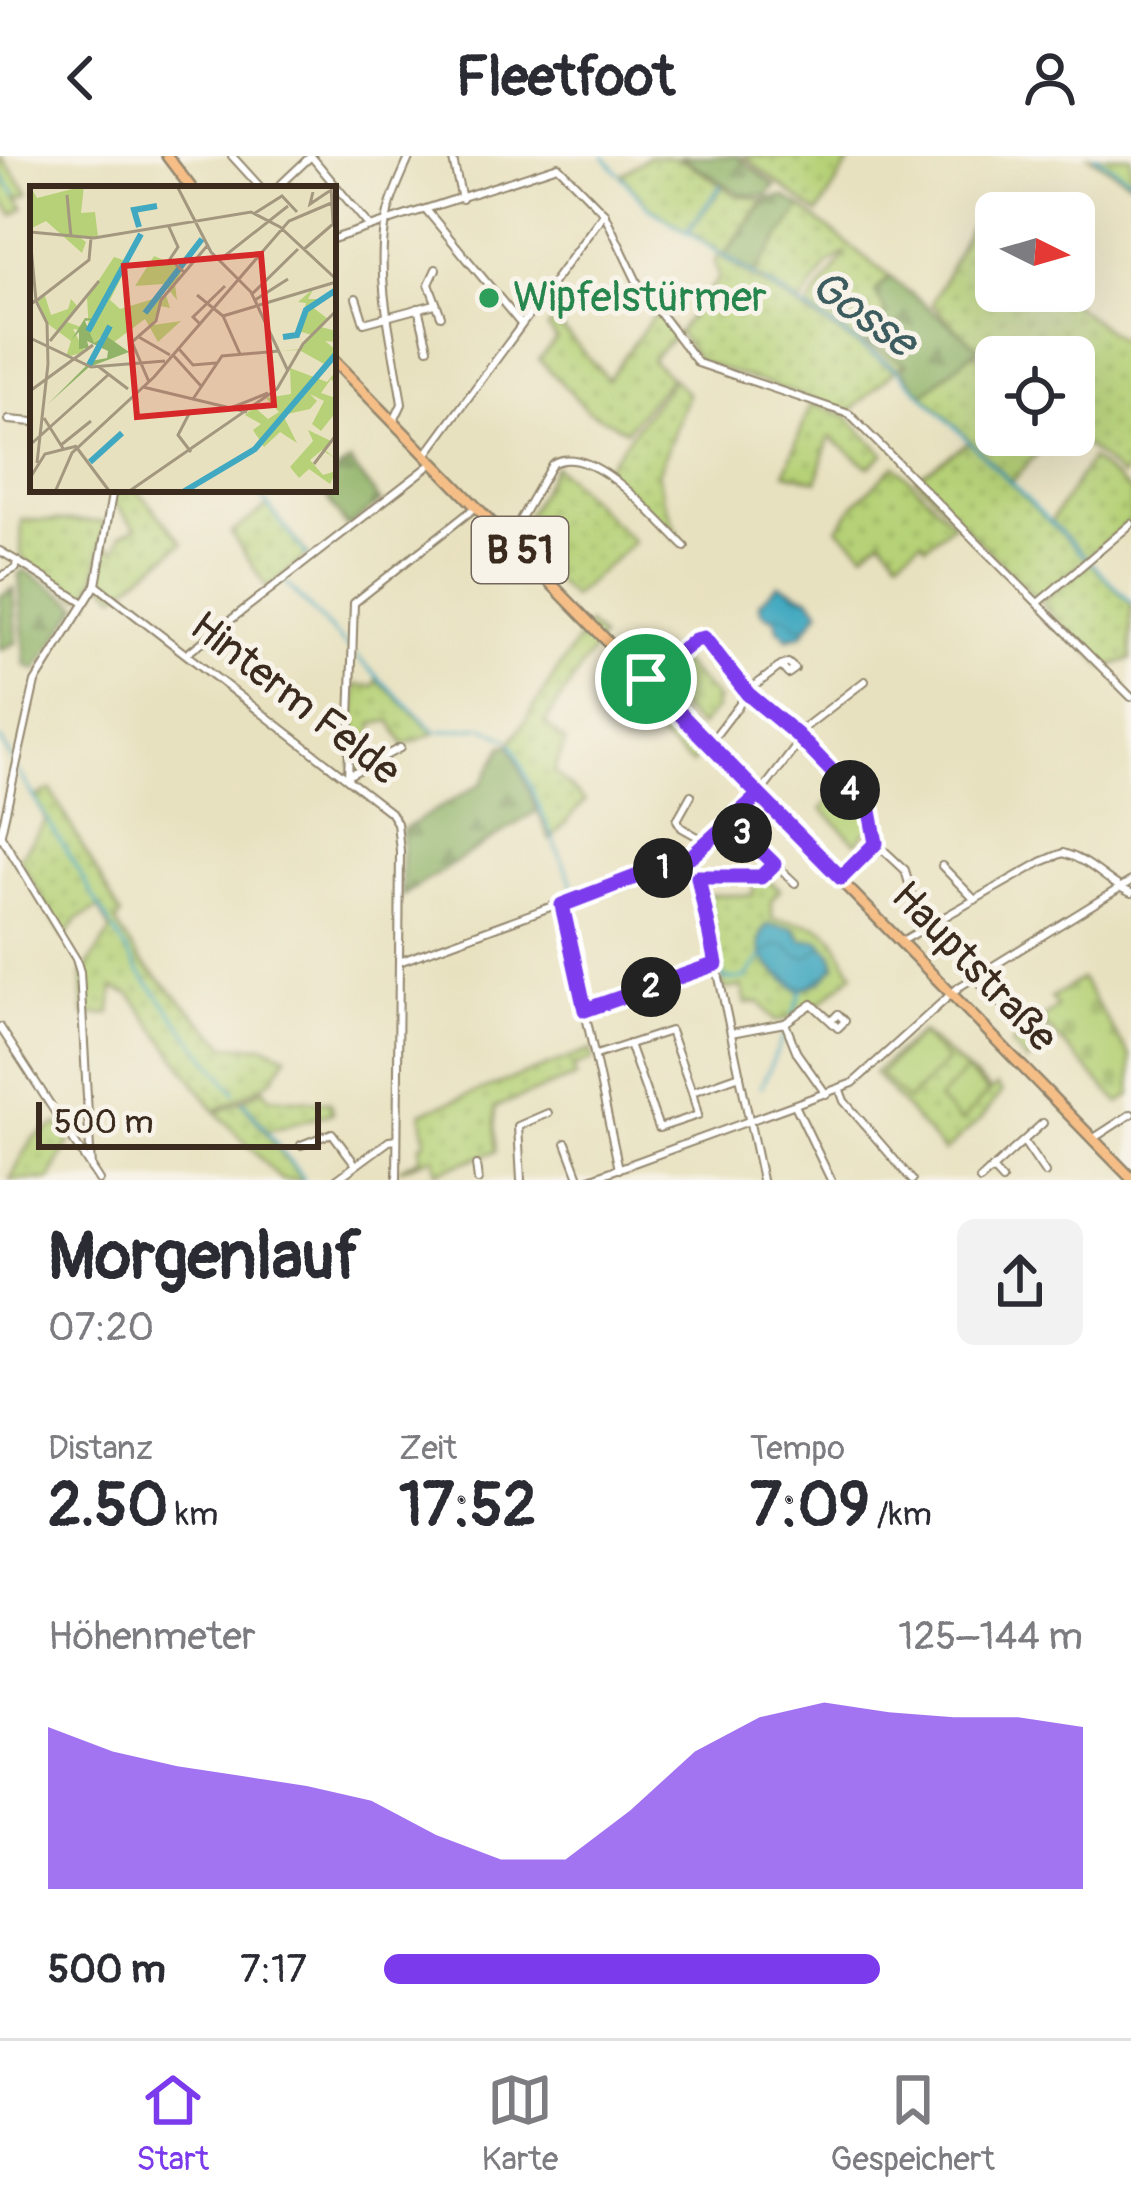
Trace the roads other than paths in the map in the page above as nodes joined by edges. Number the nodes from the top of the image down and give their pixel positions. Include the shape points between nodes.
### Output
1 (167, 156) edge
2 (232, 156) edge
3 (311, 156) edge
4 (410, 156) edge
5 (452, 156) edge
6 (190, 186) edge
7 (259, 186) edge
8 (279, 186) edge
9 (336, 186) edge
10 (336, 186) edge
11 (462, 199) junction
12 (427, 211) junction
13 (604, 213) junction
14 (386, 222) junction
15 (370, 227) junction
16 (336, 238) edge
17 (436, 269) dead end
18 (356, 298) dead end
19 (436, 304) junction
20 (418, 308) junction
21 (390, 316) junction
22 (442, 316) dead end
23 (521, 324) junction
24 (428, 348) dead end
25 (336, 363) edge
26 (9, 420) dead end
27 (394, 421) junction
28 (30, 422) edge
29 (430, 459) junction
30 (112, 492) edge
31 (477, 506) junction
32 (1131, 524) edge
33 (509, 539) junction
34 (685, 548) dead end
35 (0, 550) edge
36 (16, 561) junction
37 (0, 577) edge
38 (96, 585) junction
39 (84, 603) junction
40 (1037, 603) junction
41 (188, 653) junction
42 (782, 666) dead end
43 (646, 679) junction
44 (865, 681) dead end
45 (748, 694) junction
46 (1131, 697) edge
47 (798, 735) junction
48 (709, 744) junction
49 (400, 748) dead end
50 (349, 777) junction
51 (691, 795) dead end
52 (759, 795) junction
53 (730, 821) junction
54 (0, 837) edge
55 (706, 842) junction
56 (876, 843) junction
57 (693, 855) junction
58 (774, 864) junction
59 (942, 866) dead end
60 (698, 877) junction
61 (841, 878) junction
62 (1131, 881) edge
63 (795, 883) dead end
64 (1121, 889) junction
65 (911, 891) dead end
66 (1131, 892) edge
67 (975, 900) junction
68 (562, 905) junction
69 (902, 941) junction
70 (399, 962) junction
71 (716, 964) junction
72 (974, 977) junction
73 (952, 993) junction
74 (585, 1010) junction
75 (1012, 1016) dead end
76 (831, 1021) dead end
77 (785, 1022) junction
78 (0, 1027) edge
79 (731, 1033) junction
80 (629, 1044) junction
81 (595, 1055) junction
82 (740, 1075) junction
83 (839, 1089) junction
84 (692, 1092) junction
85 (826, 1094) junction
86 (795, 1105) junction
87 (548, 1113) dead end
88 (1131, 1114) edge
89 (750, 1121) junction
90 (1043, 1123) dead end
91 (1094, 1138) junction
92 (398, 1140) junction
93 (1024, 1142) junction
94 (566, 1143) dead end
95 (301, 1145) dead end
96 (356, 1165) junction
97 (476, 1165) dead end
98 (91, 1168) junction
99 (619, 1169) junction
100 (993, 1170) junction
101 (1046, 1173) dead end
102 (1131, 1176) edge
103 (99, 1180) edge
104 (335, 1180) edge
105 (397, 1180) edge
106 (478, 1180) edge
107 (521, 1180) edge
108 (584, 1180) edge
109 (762, 1180) edge
110 (831, 1180) edge
111 (912, 1180) edge
112 (980, 1180) edge
113 (1001, 1180) edge

1 - 6 main road
2 - 7 street
3 - 8 street
3 - 9 street
4 - 14 street
5 - 11 street
10 - 15 street
11 - 12 street
11 - 13 street via 558,166
12 - 14 street
12 - 23 street
13 - 23 street
13 - 40 street via 639,286 698,363 849,414
14 - 15 street
14 - 21 street
15 - 16 street
17 - 19 street via 429,280
18 - 21 street via 364,323
19 - 20 street
19 - 22 street
20 - 21 street
20 - 24 street
21 - 27 street via 402,404
23 - 29 street
25 - 27 main road, Hauptstraße / B 51
26 - 28 street
27 - 29 main road, Hauptstraße / B 51
29 - 31 main road, Hauptstraße / B 51
29 - 41 street
30 - 38 street
31 - 33 main road, Hauptstraße / B 51
31 - 50 street via 354,603
32 - 40 street
33 - 34 street via 552,464 566,460 602,469
33 - 43 main road, Hauptstraße / B 51
35 - 36 street
36 - 37 street
36 - 39 street
38 - 39 street
38 - 41 street, Hinterm Felde
39 - 54 street via 34,682
40 - 46 street
41 - 50 street, Hinterm Felde
42 - 45 street
43 - 45 street via 704,638
43 - 48 main road, Hauptstraße / B 51
44 - 47 street
45 - 47 street
45 - 48 street
47 - 52 street
47 - 56 street via 870,811
48 - 52 main road, Hauptstraße / B 51
49 - 50 street
50 - 70 street, Hinterm Felde via 397,823
51 - 55 street via 677,820
52 - 53 street
52 - 61 main road, Hauptstraße / B 51
53 - 55 street
53 - 58 street
54 - 98 street via 80,972
55 - 57 street
56 - 61 street
56 - 65 street via 905,870
57 - 60 street
57 - 68 street
58 - 60 street via 761,877
58 - 63 street
59 - 67 street
60 - 71 street
61 - 69 main road, Hauptstraße / B 51
62 - 64 street
64 - 66 street
64 - 67 street via 1101,869 1063,853
64 - 72 street
67 - 69 street
68 - 70 street
68 - 74 street
69 - 73 main road, Hauptstraße / B 51
70 - 92 street, Hinterm Felde
71 - 74 street
71 - 79 street
72 - 73 street
72 - 75 street
73 - 83 street via 867,1074
73 - 91 main road, Hauptstraße / B 51
74 - 81 street
76 - 77 street via 812,1004
77 - 79 street
77 - 85 street
78 - 98 street
79 - 82 street
80 - 81 street
80 - 84 street via 674,1034
80 - 84 street via 659,1128 698,1115
81 - 99 street
82 - 84 street
82 - 89 street
83 - 85 street
83 - 111 street
85 - 86 street
86 - 89 street
86 - 110 street
87 - 107 street via 518,1126
88 - 91 street
89 - 99 street
89 - 109 street
90 - 93 street
91 - 102 main road, Hauptstraße / B 51
92 - 96 street
92 - 105 street, Hinterm Felde
93 - 100 street
93 - 101 street
94 - 108 street
95 - 96 street via 332,1133
96 - 104 street
97 - 106 street
98 - 103 street
99 - 108 street
100 - 112 street
100 - 113 street

